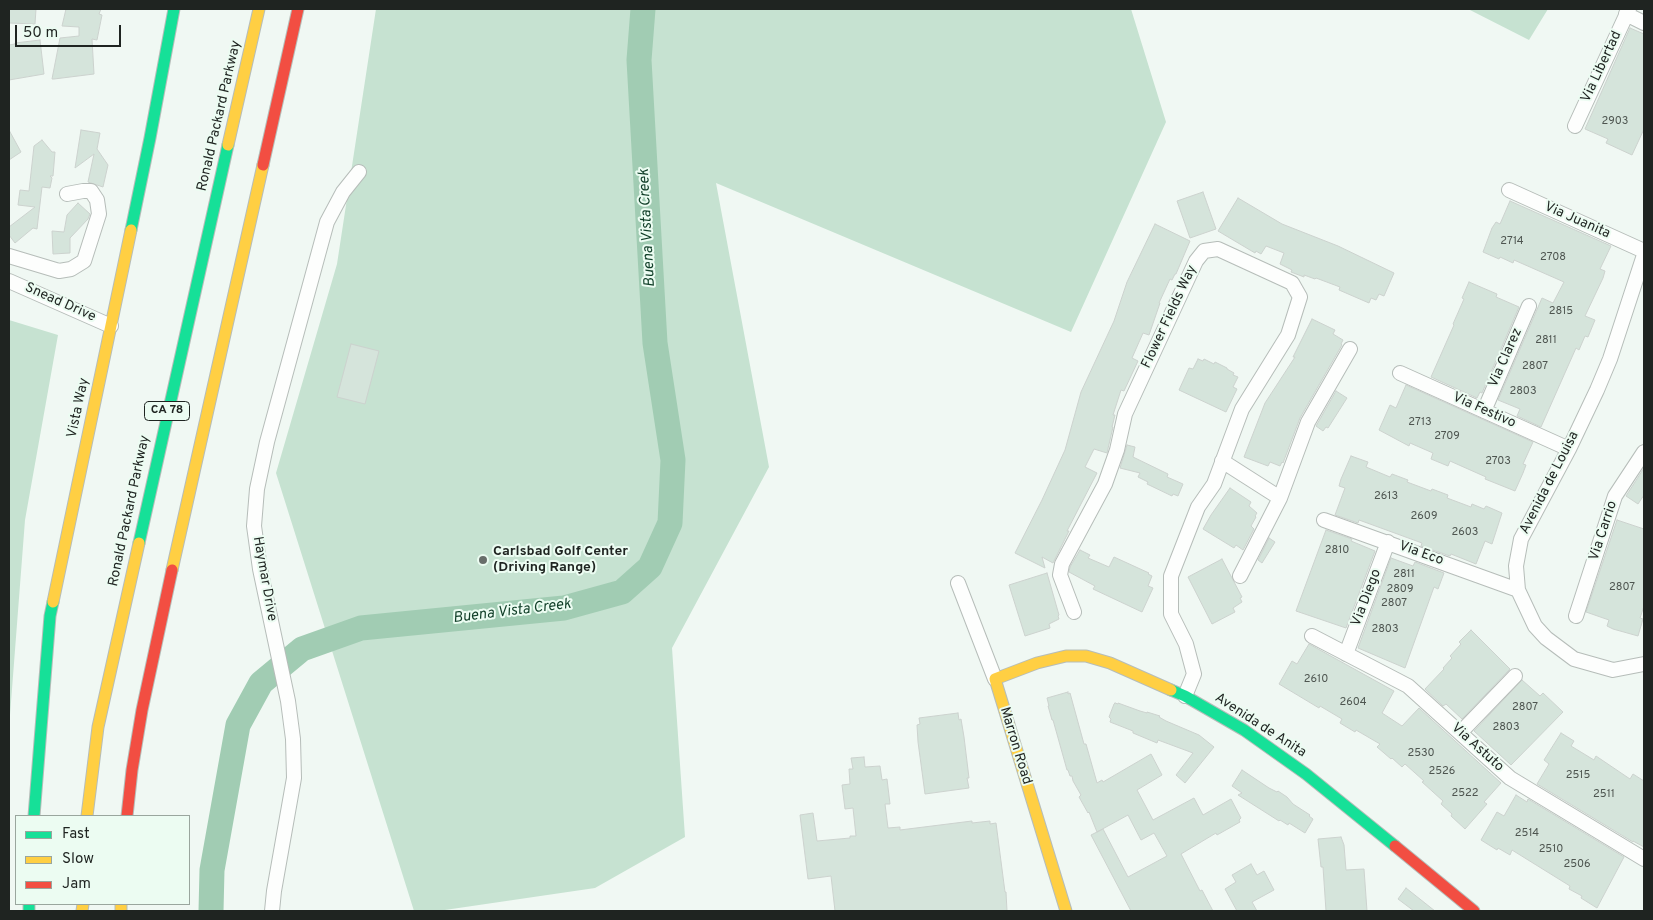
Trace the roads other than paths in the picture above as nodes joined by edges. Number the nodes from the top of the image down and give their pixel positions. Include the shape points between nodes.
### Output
1 (174, 9) edge
2 (259, 9) edge
3 (298, 9) edge
4 (1628, 12) edge
5 (1644, 23) edge
6 (1575, 126) dead end
7 (359, 172) dead end
8 (1509, 190) dead end
9 (67, 194) dead end
10 (1644, 251) edge
11 (1644, 255) edge
12 (9, 256) edge
13 (9, 281) edge
14 (1529, 306) dead end
15 (111, 326) junction
16 (1350, 349) dead end
17 (1400, 373) dead end
18 (1484, 411) junction
19 (1569, 449) junction
20 (1644, 452) edge
21 (1222, 461) junction
22 (1280, 498) junction
23 (1324, 520) dead end
24 (1388, 542) junction
25 (1240, 576) dead end
26 (958, 583) dead end
27 (1518, 590) junction
28 (1074, 612) dead end
29 (1576, 616) dead end
30 (1312, 636) dead end
31 (1346, 654) junction
32 (1644, 664) edge
33 (1515, 676) dead end
34 (994, 679) junction
35 (1185, 696) junction
36 (1460, 733) junction
37 (34, 815) edge
38 (88, 815) edge
39 (127, 815) edge
40 (1644, 858) edge
41 (272, 911) edge
42 (1066, 911) edge
43 (1474, 911) edge

1 - 15 main road, Vista Way
2 - 38 main road, Ronald Packard Parkway / CA 78 via 111,665 98,727
3 - 39 main road, CA 78 via 154,651
4 - 5 street
4 - 6 street, Via Libertad
7 - 41 street, Haymar Drive via 343,192 327,222 266,442 257,489 254,526 260,569 293,739 294,778
8 - 10 street, Via Juanita
9 - 12 street via 91,191 97,200 99,214 84,261 71,269 59,271
11 - 19 street, Avenida de Louisa via 1610,359
13 - 15 street, Snead Drive
14 - 18 street, Via Clarez
15 - 37 main road, Vista Way via 50,616
16 - 22 street via 1308,422
17 - 18 street, Via Festivo
18 - 19 street, Via Festivo
19 - 27 street, Avenida de Louisa via 1521,539 1516,566
20 - 29 street, Via Carrio via 1615,496
21 - 22 street
21 - 28 street, Flower Fields Way via 1242,409 1288,335 1300,297 1292,282 1218,249 1204,251 1196,261 1125,414 1105,484 1062,564 1060,574
21 - 35 street, Flower Fields Way via 1214,484 1198,507 1171,576 1171,614 1186,644 1194,674
22 - 25 street
23 - 24 street, Via Eco
24 - 27 street, Via Eco
24 - 31 street, Via Diego
26 - 34 street, Marron Road
27 - 32 street, Avenida de Louisa via 1535,626 1574,659 1613,670
30 - 31 street, Via Astuto
31 - 36 street, Via Astuto via 1408,686
33 - 36 street
34 - 35 main road, Avenida de Anita via 1037,663 1066,656 1086,656 1110,663
34 - 42 main road, Marron Road
35 - 43 main road, Avenida de Anita via 1244,730 1306,774
36 - 40 street, Via Astuto via 1510,778

